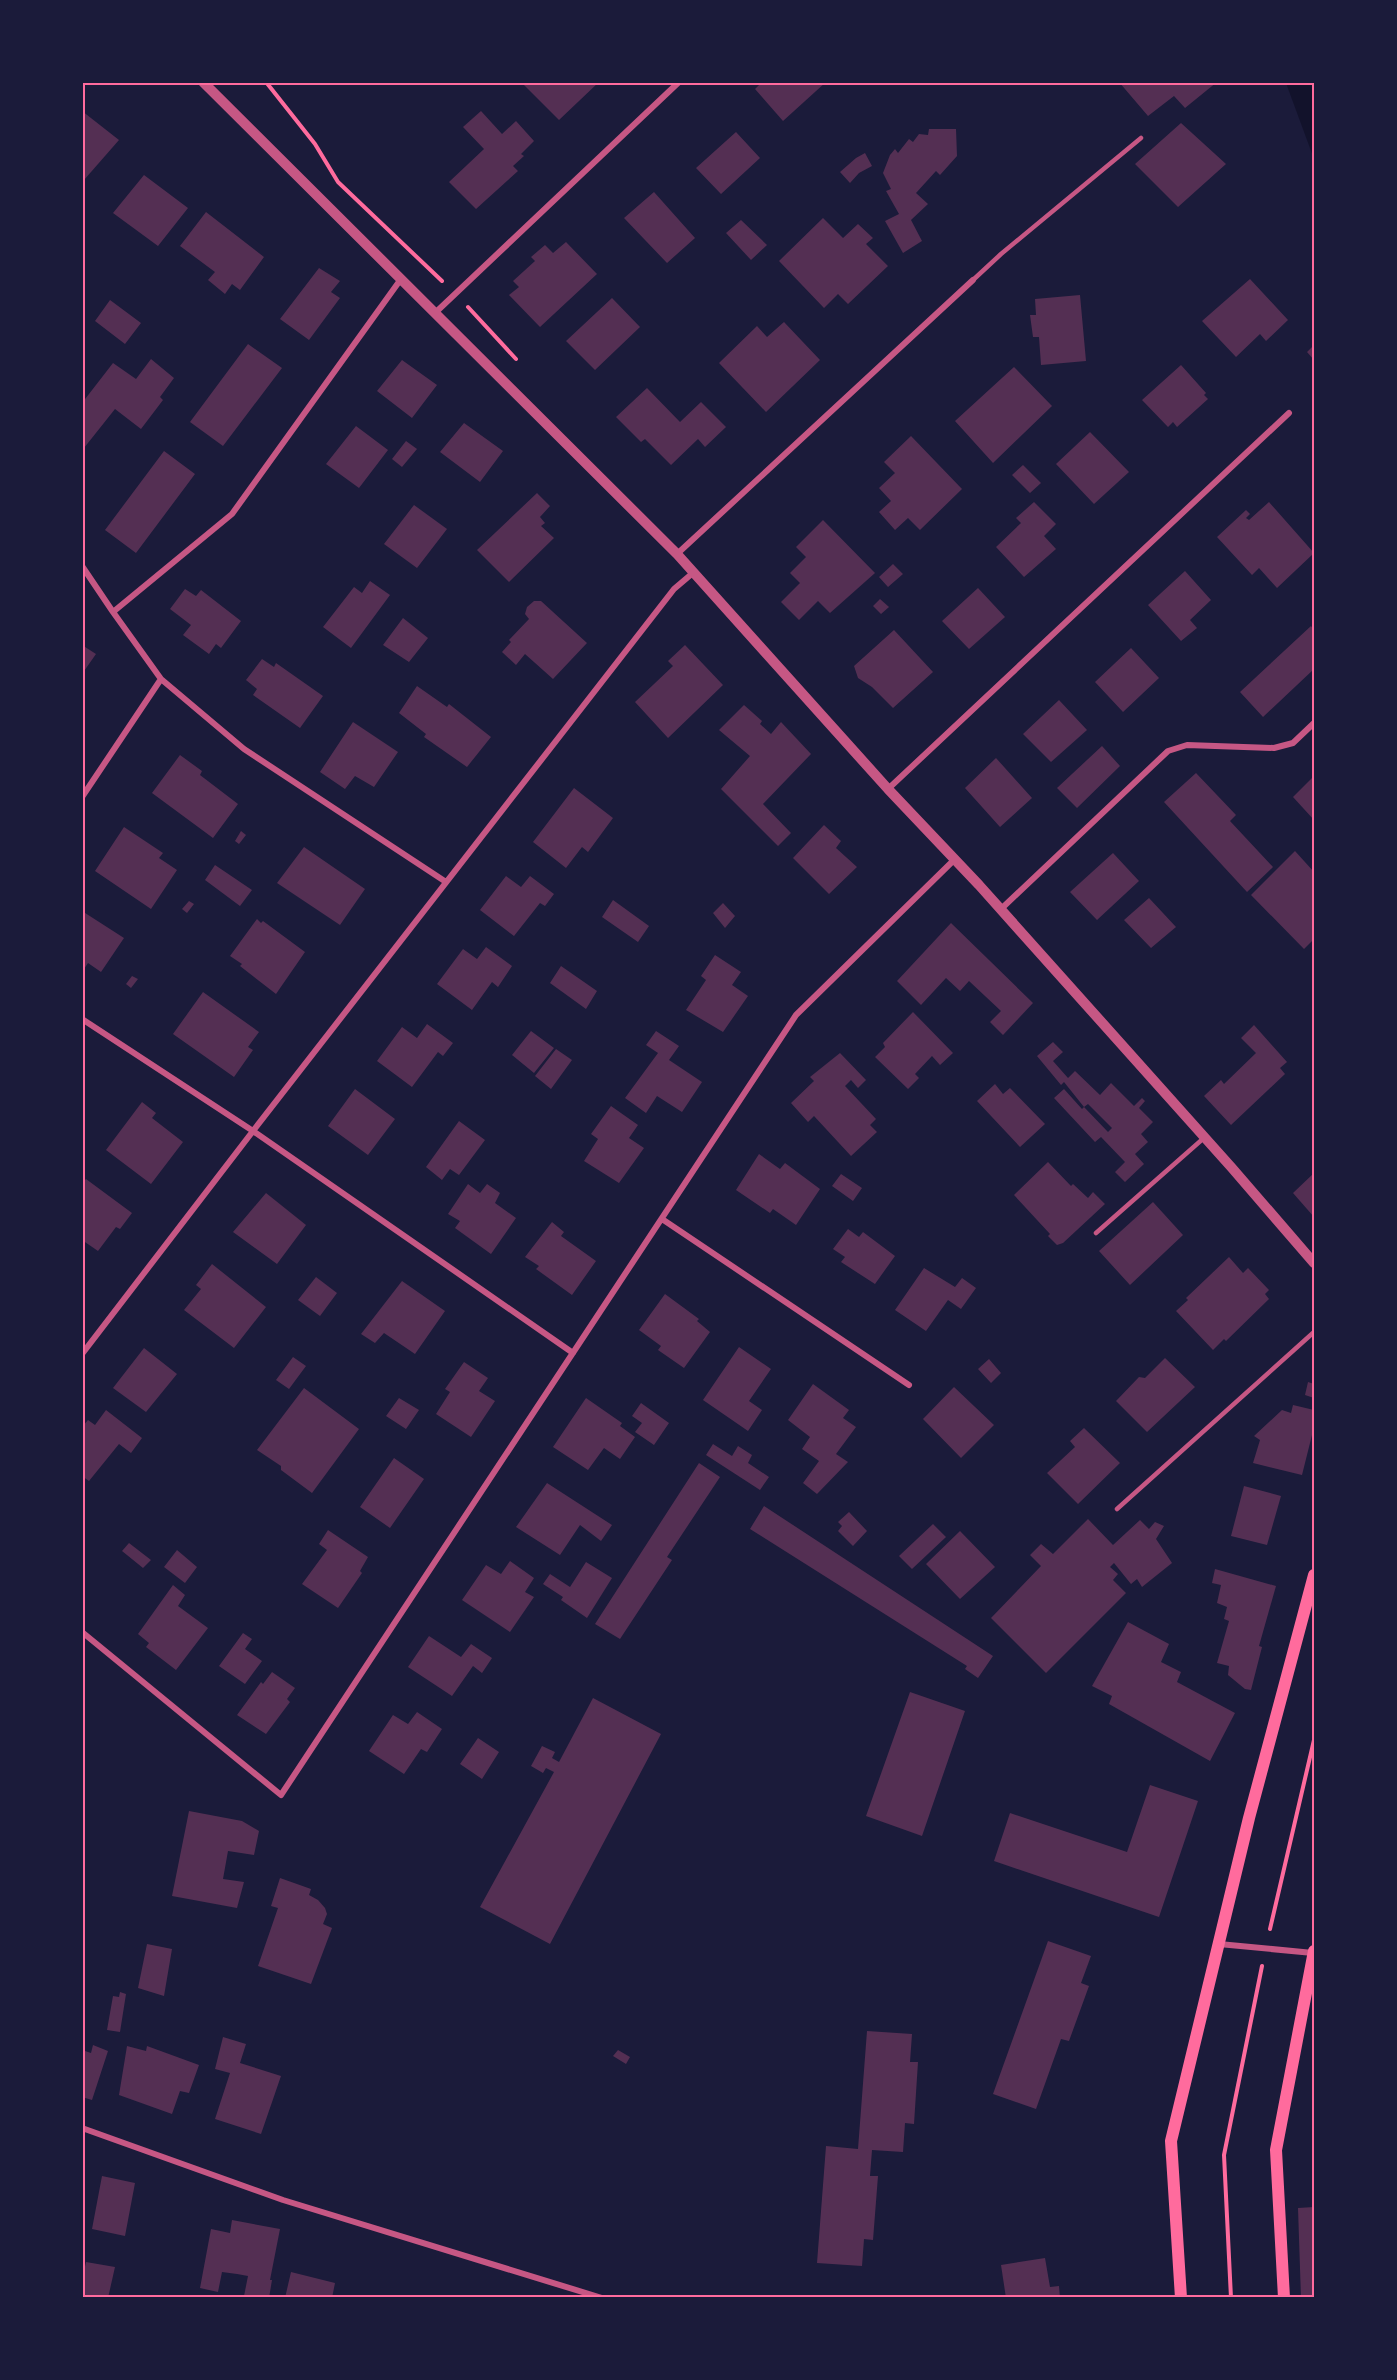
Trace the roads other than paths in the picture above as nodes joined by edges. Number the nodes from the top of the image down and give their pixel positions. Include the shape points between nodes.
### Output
1 (203, 82) edge
2 (679, 82) edge
3 (1141, 138) dead end
4 (401, 279) junction
5 (973, 280) joint
6 (435, 313) junction
7 (1289, 414) dead end
8 (677, 554) junction
9 (82, 566) edge
10 (694, 572) junction
11 (112, 612) junction
12 (161, 679) junction
13 (1314, 723) edge
14 (888, 789) junction
15 (82, 797) edge
16 (955, 859) junction
17 (446, 882) junction
18 (1000, 910) junction
19 (82, 1019) edge
20 (253, 1131) junction
21 (1204, 1137) junction
22 (662, 1219) junction
23 (1096, 1233) dead end
24 (1314, 1263) edge
25 (1314, 1332) edge
26 (573, 1353) junction
27 (82, 1354) edge
28 (909, 1385) dead end
29 (1117, 1509) dead end
30 (1314, 1575) edge
31 (82, 1632) edge
32 (1218, 1944) junction
33 (1314, 1953) edge
34 (82, 2128) edge
35 (602, 2298) edge
36 (1181, 2298) edge
37 (1284, 2298) edge

1 - 4 street
2 - 6 street
3 - 5 lane
4 - 6 street
4 - 11 street via 232,514
5 - 8 street
6 - 8 street
7 - 14 street
8 - 10 street
9 - 11 street
10 - 14 street
10 - 17 street via 674,589
11 - 12 street
12 - 15 street
12 - 17 street via 244,749
13 - 18 street via 1293,743 1274,747 1187,745 1168,751
14 - 16 street
16 - 18 street
16 - 22 street via 796,1015
17 - 20 street
18 - 21 street
19 - 20 street
20 - 26 street
20 - 27 street
21 - 23 lane
21 - 24 street
22 - 26 street
22 - 28 street
25 - 29 lane
26 - 31 street via 281,1796
30 - 32 main road
32 - 33 street
32 - 36 main road via 1171,2141
33 - 37 main road via 1276,2150
34 - 35 street via 283,2200

